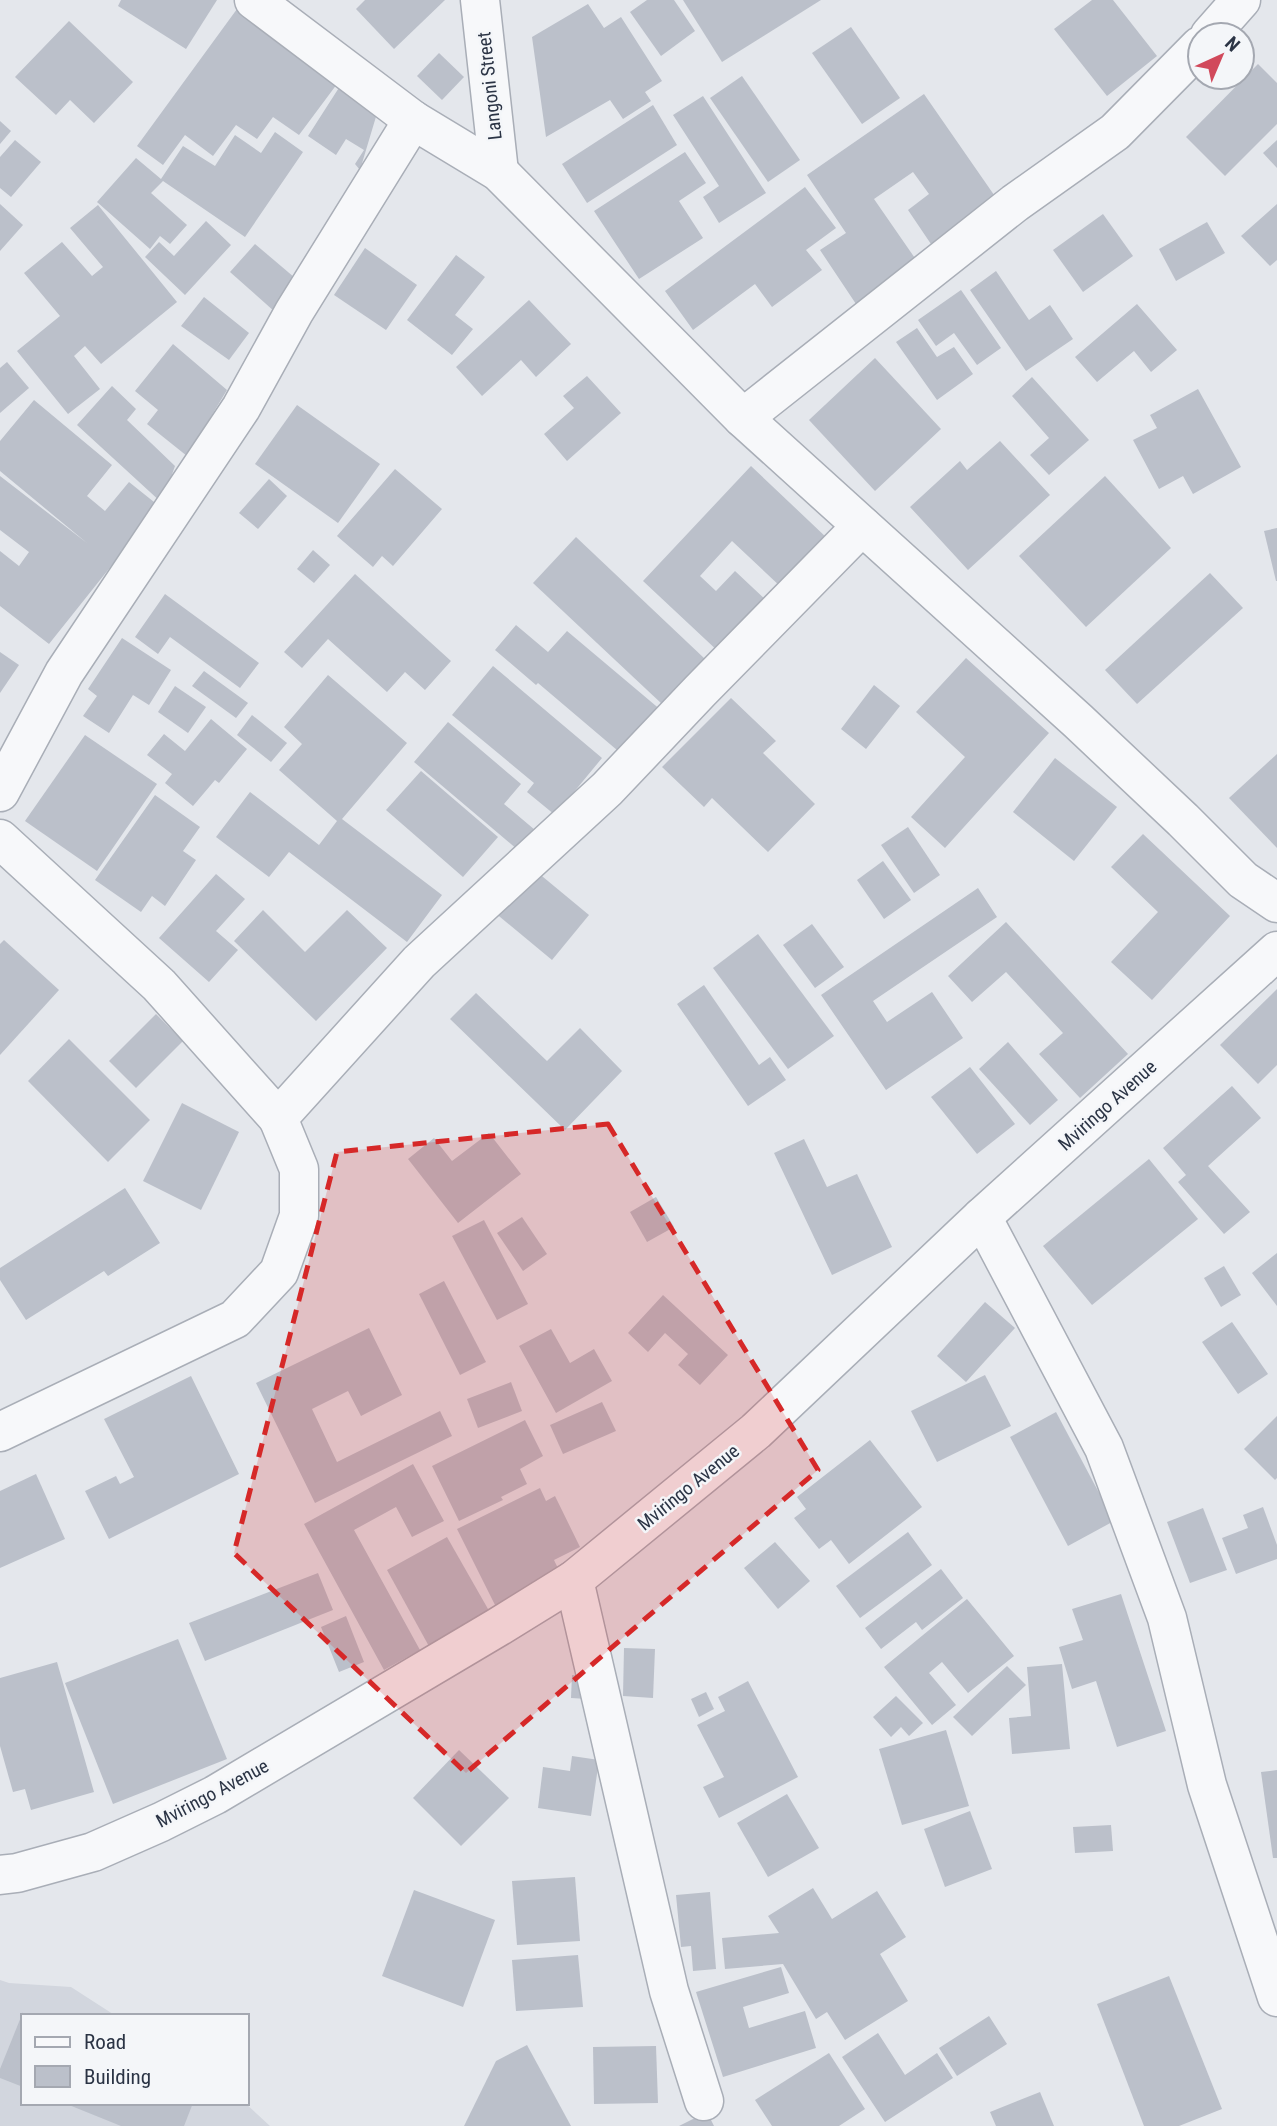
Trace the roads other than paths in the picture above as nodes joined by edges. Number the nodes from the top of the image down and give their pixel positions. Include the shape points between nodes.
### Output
1 (254, 0) edge
2 (480, 0) edge
3 (1241, 0) edge
4 (1222, 21) edge
5 (1186, 60) edge
6 (413, 120) junction
7 (499, 172) junction
8 (743, 418) junction
9 (862, 526) junction
10 (0, 792) edge
11 (0, 839) edge
12 (1277, 903) edge
13 (1277, 951) edge
14 (278, 1118) junction
15 (982, 1217) junction
16 (0, 1432) edge
17 (574, 1580) junction
18 (0, 1875) edge
19 (1277, 1997) edge
20 (704, 2101) dead end

1 - 6 street
2 - 7 street, Langoni Street
3 - 4 street
5 - 8 street via 1115,132 1015,203
6 - 7 street
6 - 10 street via 294,312 241,408 64,673
7 - 8 street
8 - 9 street
9 - 12 street via 1078,721 1243,880
9 - 14 street via 607,789 419,962
11 - 14 street via 159,985
13 - 15 street, Mviringo Avenue
14 - 16 street via 299,1169 299,1216 279,1272 235,1319
15 - 17 street, Mviringo Avenue via 756,1431
15 - 19 street via 1104,1448 1167,1618 1207,1785
17 - 18 street, Mviringo Avenue via 215,1795 93,1852
17 - 20 street via 669,1991

